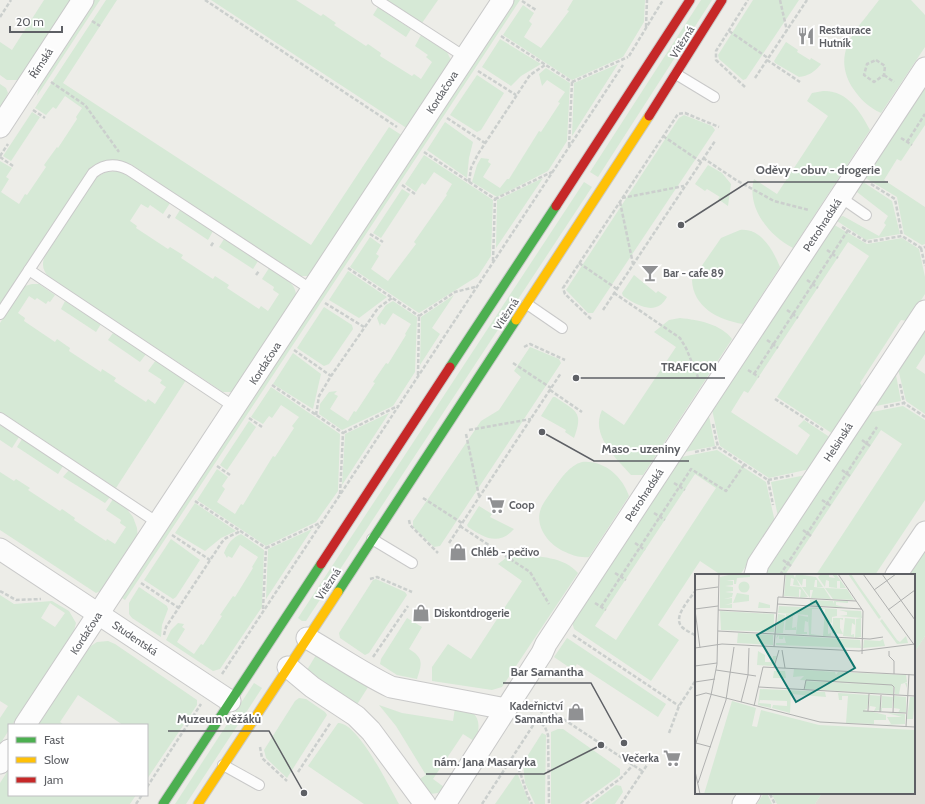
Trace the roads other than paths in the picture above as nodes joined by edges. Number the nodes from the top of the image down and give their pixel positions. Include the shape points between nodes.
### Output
1 (83, 0) edge
2 (378, 0) edge
3 (690, 0) edge
4 (722, 0) edge
5 (517, 2) edge
6 (474, 66) junction
7 (925, 68) edge
8 (676, 74) junction
9 (714, 97) dead end
10 (0, 127) edge
11 (840, 197) junction
12 (866, 215) dead end
13 (29, 270) junction
14 (321, 299) junction
15 (527, 304) junction
16 (925, 311) edge
17 (0, 314) edge
18 (562, 328) dead end
19 (245, 414) junction
20 (0, 418) edge
21 (168, 532) junction
22 (925, 532) edge
23 (372, 539) junction
24 (0, 549) edge
25 (412, 563) dead end
26 (755, 574) edge
27 (897, 574) edge
28 (98, 614) junction
29 (303, 637) junction
30 (285, 665) junction
31 (230, 701) junction
32 (506, 709) junction
33 (26, 724) edge
34 (8, 751) edge
35 (0, 763) edge
36 (223, 765) junction
37 (259, 786) dead end
38 (749, 794) edge
39 (163, 804) edge
40 (198, 804) edge
41 (425, 804) edge
42 (445, 804) edge
43 (743, 804) edge

1 - 10 street, Římská
2 - 6 lane
3 - 31 main road, Vítězná via 284,626
4 - 8 main road, Vítězná
5 - 6 street, Kordačova
6 - 14 street, Kordačova
7 - 11 street, Petrohradská
8 - 9 lane
8 - 15 main road, Vítězná
11 - 12 lane
11 - 32 street, Petrohradská via 819,214 555,616
13 - 14 lane via 93,173 105,166 115,165 135,174
13 - 17 lane
13 - 19 lane
14 - 19 street, Kordačova
15 - 18 lane
15 - 23 main road, Vítězná
16 - 26 street, Helsinská via 758,564
19 - 21 street, Kordačova
20 - 21 lane
21 - 28 street, Kordačova
22 - 27 street
23 - 25 lane
23 - 29 main road, Vítězná
24 - 28 street, Studentská
28 - 31 street, Studentská
28 - 33 street, Kordačova
29 - 30 main road, Vítězná
29 - 32 street via 392,687
30 - 36 main road, Vítězná
30 - 41 street via 312,687 356,716 371,731
31 - 39 main road, Vítězná
32 - 42 street, Petrohradská
34 - 35 street
36 - 37 lane
36 - 40 main road, Vítězná
38 - 43 street

